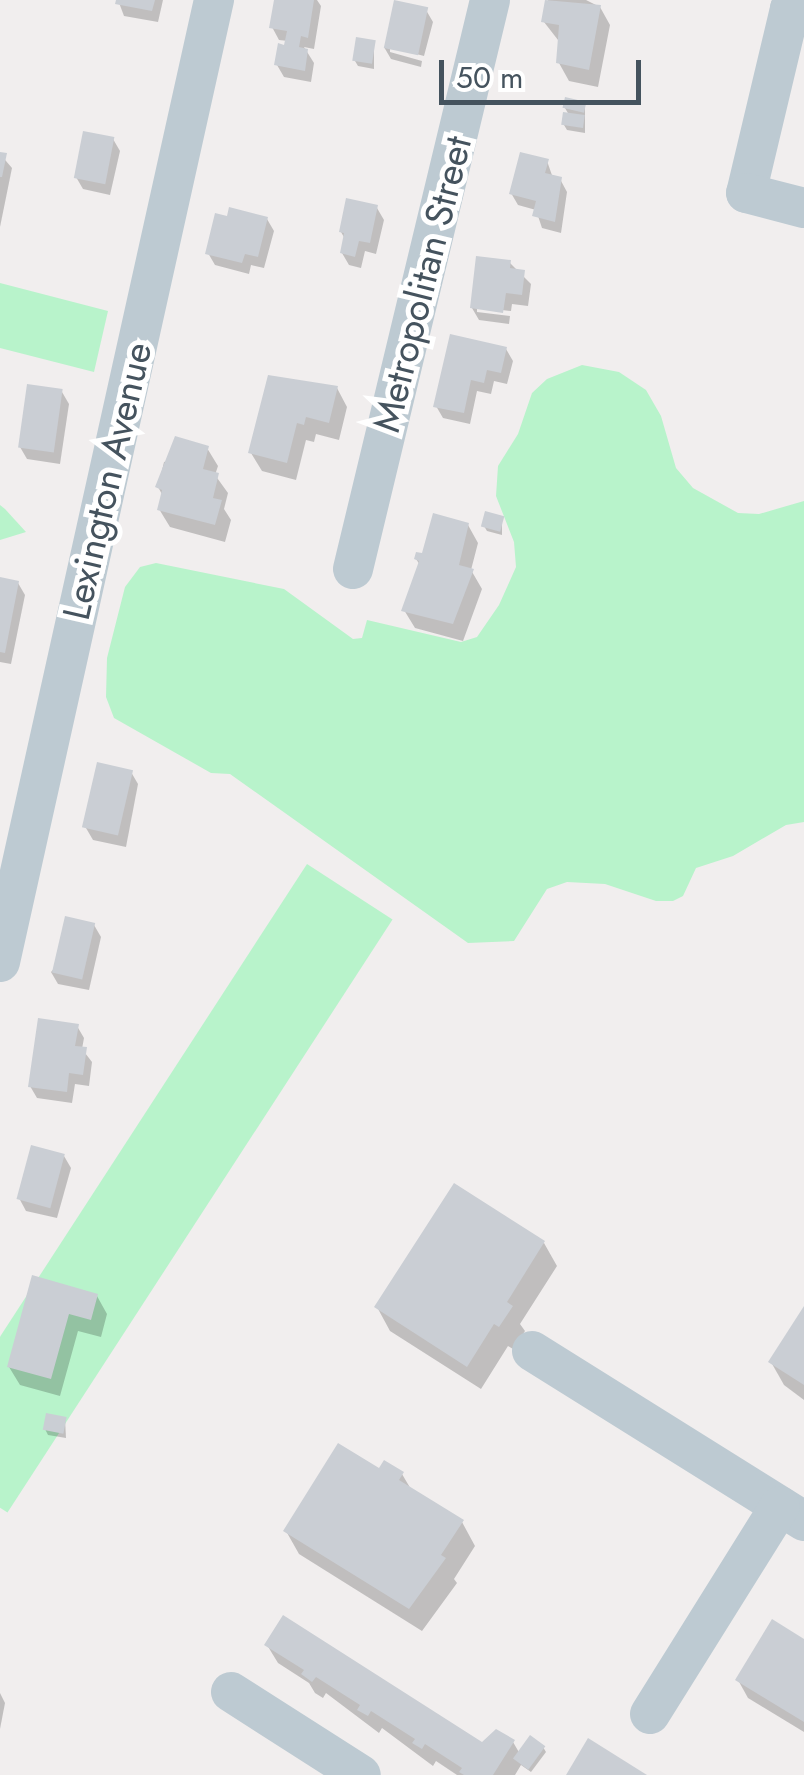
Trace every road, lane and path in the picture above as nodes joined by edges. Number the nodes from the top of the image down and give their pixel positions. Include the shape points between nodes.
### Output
1 (214, 0) edge
2 (490, 0) edge
3 (804, 14) edge
4 (804, 208) edge
5 (353, 569) dead end
6 (0, 962) edge
7 (532, 1351) dead end
8 (792, 1514) edge
9 (232, 1692) dead end
10 (650, 1714) dead end
11 (361, 1775) edge

1 - 6 street, Lexington Avenue
2 - 5 street, Metropolitan Street
3 - 4 street via 790,10 746,194
7 - 8 street
8 - 10 street
9 - 11 street

